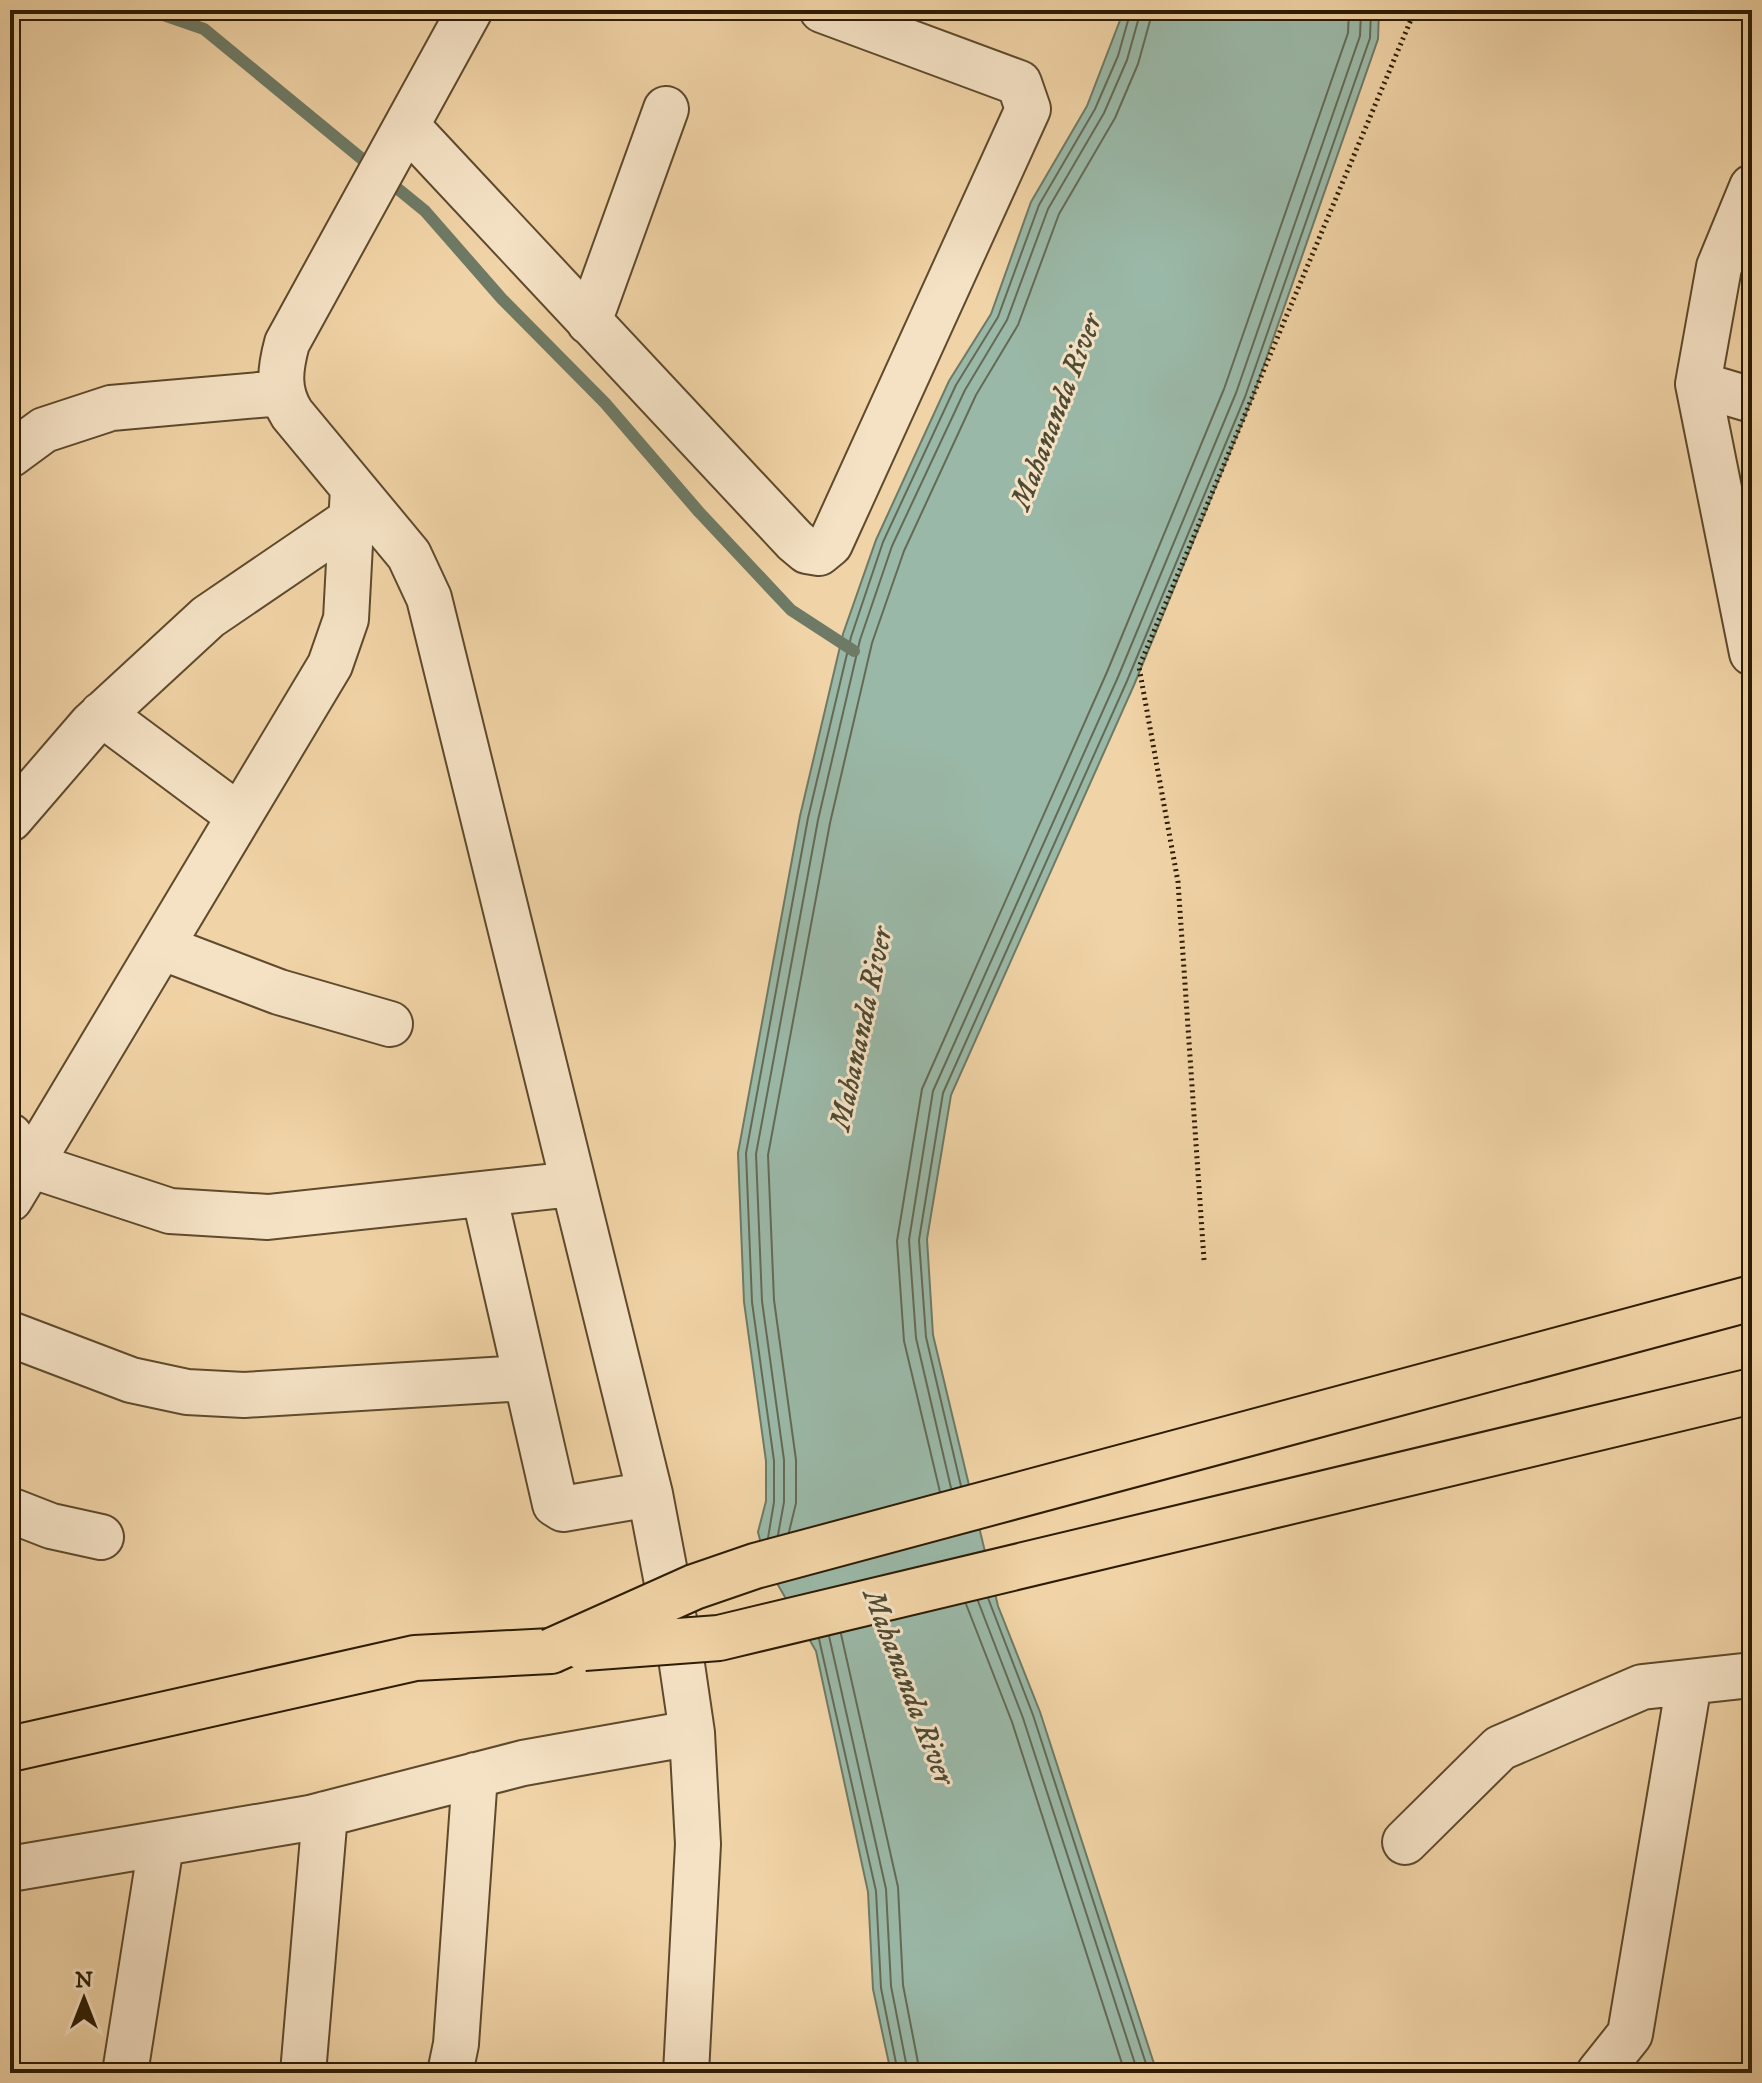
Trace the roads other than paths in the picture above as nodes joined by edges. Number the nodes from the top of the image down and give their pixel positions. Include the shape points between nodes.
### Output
1 (470, 10) edge
2 (822, 10) edge
3 (666, 109) dead end
4 (404, 132) junction
5 (1752, 187) edge
6 (589, 322) junction
7 (1698, 384) junction
8 (282, 393) junction
9 (1752, 400) edge
10 (10, 455) edge
11 (353, 504) junction
12 (1746, 612) edge
13 (1752, 653) edge
14 (102, 714) junction
15 (239, 816) junction
16 (10, 819) edge
17 (161, 947) junction
18 (390, 1024) dead end
19 (17, 1167) edge
20 (573, 1184) junction
21 (484, 1194) junction
22 (1752, 1298) edge
23 (10, 1334) edge
24 (525, 1378) junction
25 (1752, 1391) edge
26 (650, 1494) junction
27 (10, 1510) edge
28 (101, 1537) dead end
29 (551, 1651) junction
30 (1752, 1675) edge
31 (1689, 1683) junction
32 (692, 1733) junction
33 (10, 1749) edge
34 (475, 1775) junction
35 (325, 1814) junction
36 (1405, 1842) dead end
37 (161, 1845) junction
38 (10, 1869) edge
39 (125, 2073) edge
40 (303, 2073) edge
41 (450, 2073) edge
42 (686, 2073) edge
43 (1599, 2073) edge

1 - 4 street
2 - 6 street via 1019,83 1028,109 824,551 813,553 795,541
3 - 6 street
4 - 6 street
4 - 8 street via 287,343
5 - 7 street via 1719,267
7 - 9 street
7 - 12 street
8 - 10 street via 111,408 44,430
8 - 11 street
11 - 14 street via 208,617
11 - 15 street via 346,619 339,643
11 - 20 street via 409,555 429,598
12 - 13 street
14 - 15 street
14 - 16 street
15 - 17 street
17 - 18 street via 279,992
17 - 19 street
19 - 21 street via 170,1211 219,1217 268,1217
20 - 21 street
20 - 26 street
21 - 24 street
22 - 29 highway, bridge via 755,1566 694,1587
23 - 24 street via 131,1380 187,1392 244,1395
24 - 26 street via 558,1508
25 - 29 highway, bridge via 719,1638
26 - 32 street
27 - 28 street
29 - 33 highway via 415,1658
30 - 31 street
31 - 36 street via 1642,1687 1500,1748
31 - 43 street via 1630,2034
32 - 34 street
32 - 42 street via 698,1844
34 - 35 street
34 - 41 street
35 - 37 street
35 - 40 street
37 - 38 street
37 - 39 street

